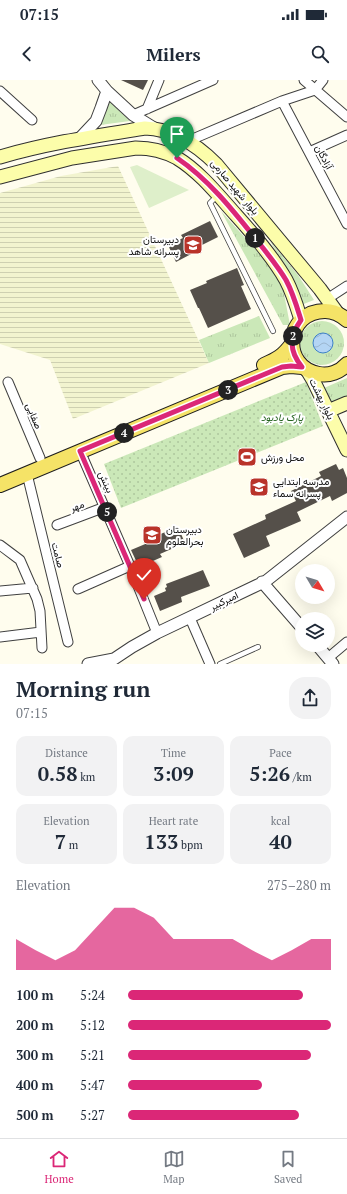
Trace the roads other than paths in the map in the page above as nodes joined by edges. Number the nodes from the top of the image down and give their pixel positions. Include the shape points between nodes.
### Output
1 (98, 80) edge
2 (159, 80) edge
3 (213, 80) edge
4 (304, 80) edge
5 (322, 80) edge
6 (315, 90) junction
7 (0, 91) edge
8 (107, 91) junction
9 (282, 101) junction
10 (147, 109) junction
11 (133, 115) junction
12 (347, 118) edge
13 (32, 120) dead end
14 (154, 128) junction
15 (347, 135) edge
16 (80, 138) junction
17 (188, 141) junction
18 (309, 152) junction
19 (0, 157) edge
20 (0, 177) edge
21 (218, 194) junction
22 (347, 224) edge
23 (347, 286) edge
24 (327, 299) junction
25 (345, 318) edge
26 (301, 320) junction
27 (273, 331) dead end
28 (292, 344) junction
29 (347, 364) edge
30 (305, 368) junction
31 (8, 382) dead end
32 (347, 402) edge
33 (328, 411) junction
34 (347, 450) edge
35 (80, 451) junction
36 (40, 458) junction
37 (27, 474) junction
38 (0, 475) edge
39 (0, 485) edge
40 (105, 507) junction
41 (347, 517) edge
42 (57, 525) dead end
43 (0, 545) edge
44 (130, 566) junction
45 (262, 582) junction
46 (32, 588) junction
47 (78, 589) dead end
48 (0, 591) edge
49 (190, 618) junction
50 (295, 620) edge
51 (41, 632) junction
52 (157, 633) junction
53 (0, 637) edge
54 (68, 642) dead end
55 (347, 642) edge
56 (258, 647) dead end
57 (42, 648) dead end
58 (323, 652) edge
59 (115, 661) edge
60 (331, 661) edge
61 (88, 664) edge
62 (210, 664) edge
63 (220, 664) edge

1 - 8 street
2 - 10 street
3 - 10 street
4 - 6 street
5 - 6 street
6 - 9 street
6 - 12 street
7 - 13 street
8 - 11 street
8 - 16 street via 96,121
9 - 17 street
9 - 18 street, آزادگان
10 - 11 street
11 - 14 street
14 - 16 main road, بلوار شهید صارمی
14 - 17 main road, بلوار شهید صارمی
15 - 18 street
16 - 19 main road, بلوار شهید صارمی
17 - 24 main road, بلوار شهید صارمی via 216,164
18 - 22 street, آزادگان
20 - 21 main road, بلوار شهید صارمی via 72,158 147,148 164,152 188,165
21 - 26 main road, بلوار شهید صارمی via 277,265 293,295
21 - 27 lane via 210,203
23 - 24 street
24 - 25 main road, بلوار شهید صارمی
25 - 26 main road via 328,311 318,311
26 - 28 main road via 294,331
28 - 30 main road via 293,353
28 - 36 main road via 278,360
29 - 30 main road via 331,374 319,374
30 - 33 main road, بلوار بهشت
30 - 35 main road via 282,367
31 - 36 street, صفایی
32 - 33 main road
33 - 34 main road, بلوار بهشت
35 - 37 main road
35 - 40 street, بینش
36 - 38 main road
37 - 39 main road
37 - 54 street, صامت
40 - 42 street, مهر
40 - 44 street, بینش
41 - 45 street, امیرکبیر
43 - 46 street via 20,560
44 - 47 street
44 - 52 street, بینش
45 - 49 street, امیرکبیر
45 - 50 street
46 - 48 street
46 - 51 street via 40,611
49 - 52 street, امیرکبیر
49 - 62 street
51 - 53 street
51 - 57 street
52 - 59 street, امیرکبیر via 132,647
55 - 60 street
56 - 63 lane
58 - 60 street
59 - 61 street, امیرکبیر

